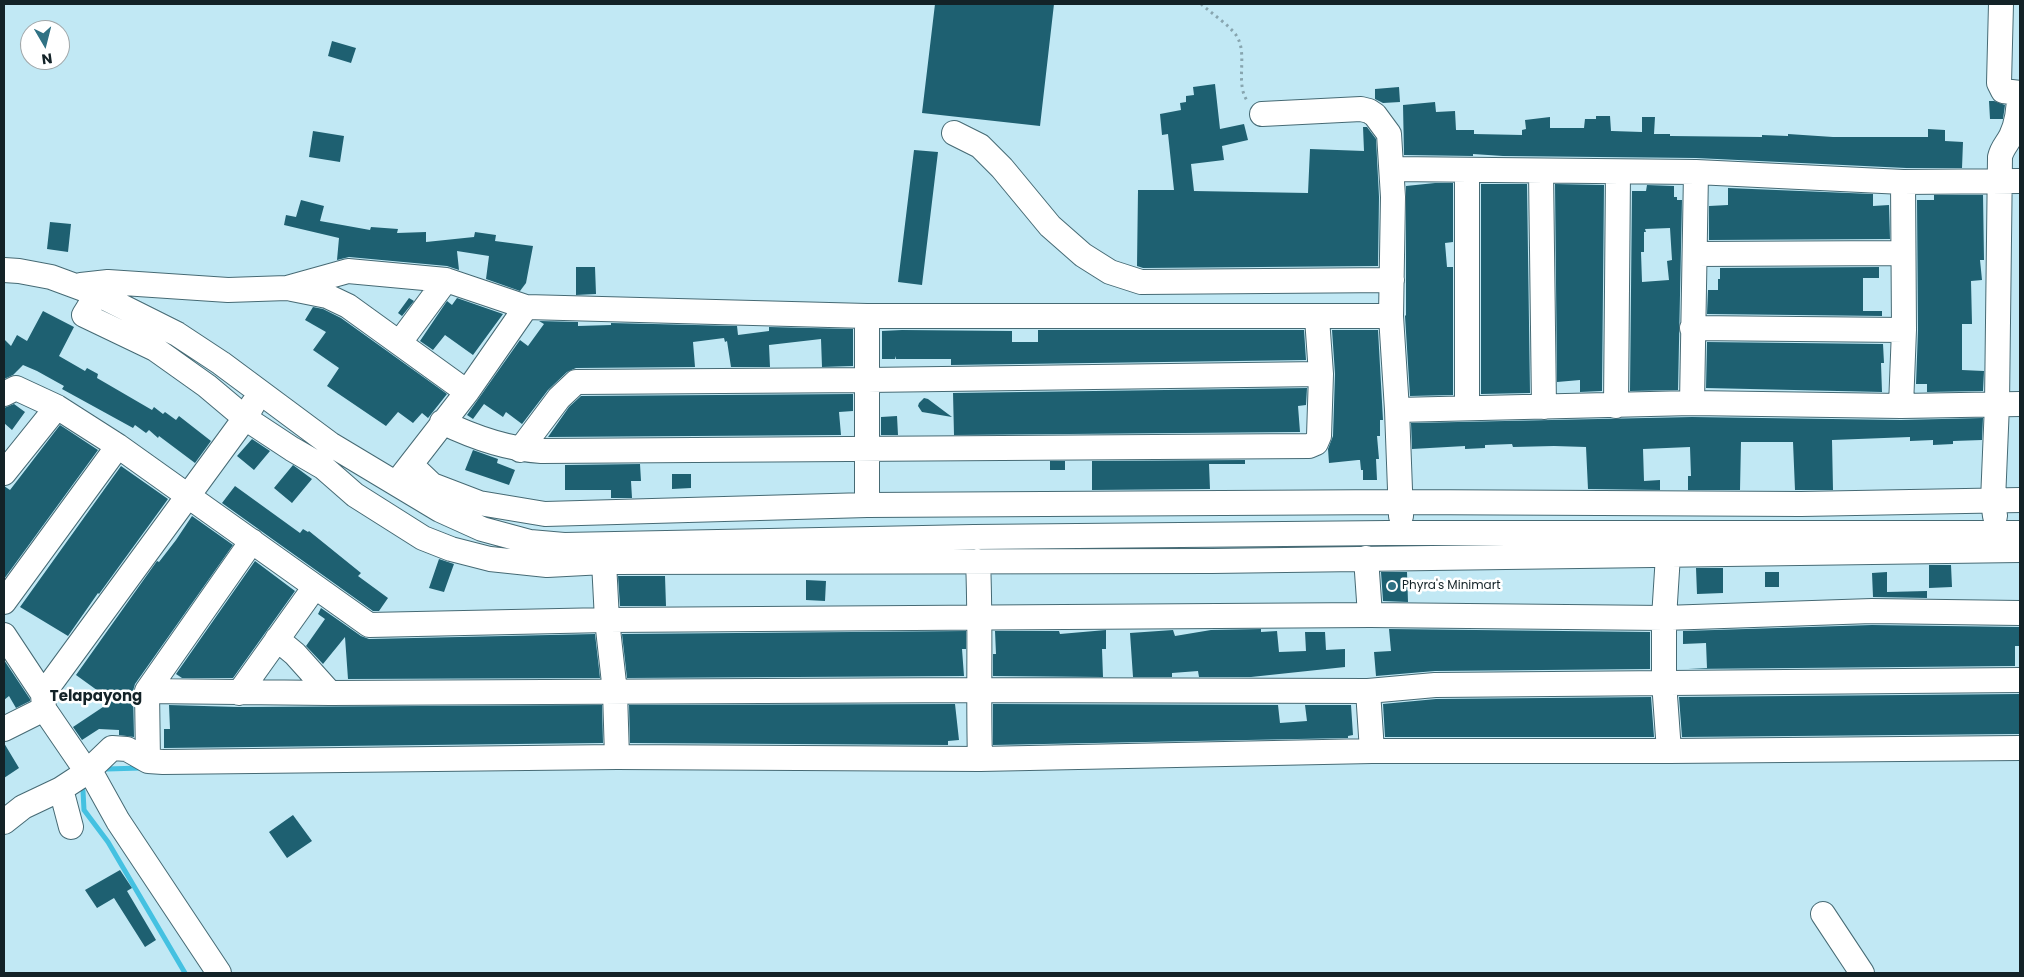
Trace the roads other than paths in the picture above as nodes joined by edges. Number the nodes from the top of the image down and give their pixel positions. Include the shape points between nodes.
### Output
1 (2000, 4) edge
2 (2019, 93) edge
3 (1262, 114) road end
4 (954, 133) dead end
5 (1392, 169) junction
6 (1467, 170) junction
7 (1542, 171) junction
8 (1618, 172) junction
9 (1696, 172) junction
10 (2010, 181) edge
11 (1904, 182) junction
12 (1903, 253) junction
13 (1695, 254) junction
14 (4, 270) edge
15 (446, 280) junction
16 (1392, 280) junction
17 (74, 286) junction
18 (287, 288) junction
19 (97, 294) junction
20 (526, 307) junction
21 (867, 316) junction
22 (1391, 316) junction
23 (1317, 318) junction
24 (1692, 328) junction
25 (1904, 330) junction
26 (400, 342) junction
27 (1321, 374) junction
28 (867, 380) junction
29 (260, 392) junction
30 (467, 392) junction
31 (4, 394) edge
32 (1692, 403) junction
33 (1997, 404) junction
34 (2020, 404) edge
35 (1616, 406) junction
36 (1902, 406) junction
37 (57, 407) junction
38 (1467, 407) junction
39 (1544, 407) junction
40 (1397, 410) junction
41 (245, 418) junction
42 (442, 422) junction
43 (118, 446) junction
44 (867, 449) junction
45 (520, 450) junction
46 (411, 464) junction
47 (4, 474) edge
48 (396, 484) junction
49 (187, 494) junction
50 (2020, 500) edge
51 (1993, 501) junction
52 (1400, 502) junction
53 (867, 505) junction
54 (1402, 533) junction
55 (2009, 533) edge
56 (252, 541) junction
57 (2020, 550) edge
58 (1668, 555) junction
59 (1366, 558) junction
60 (978, 561) junction
61 (604, 562) junction
62 (314, 588) junction
63 (4, 602) edge
64 (2020, 613) edge
65 (1370, 615) junction
66 (980, 618) junction
67 (1664, 618) junction
68 (607, 620) junction
69 (4, 635) edge
70 (277, 639) junction
71 (2020, 680) edge
72 (1664, 682) junction
73 (978, 690) junction
74 (147, 691) junction
75 (1368, 691) junction
76 (615, 692) junction
77 (239, 693) junction
78 (330, 693) junction
79 (43, 701) junction
80 (4, 729) edge
81 (2020, 748) edge
82 (1372, 751) junction
83 (1669, 751) junction
84 (617, 757) junction
85 (148, 760) junction
86 (980, 760) junction
87 (87, 772) junction
88 (61, 788) junction
89 (4, 822) edge
90 (71, 827) dead end
91 (1822, 914) dead end
92 (219, 973) edge
93 (1862, 973) edge

1 - 2 street via 1999,83 2003,91
2 - 10 street via 2017,122 2001,149
3 - 5 street via 1369,111 1389,134
4 - 16 street via 980,146 1050,226 1083,255 1110,272 1141,282
5 - 6 street
5 - 16 street
6 - 7 street
6 - 38 street
7 - 8 street
7 - 39 street
8 - 9 street
8 - 35 street
9 - 11 street
9 - 13 street
10 - 11 street
10 - 33 street
11 - 12 street
12 - 13 street
12 - 25 street
13 - 24 street
14 - 17 street via 51,277
15 - 18 street via 348,271
15 - 20 street
15 - 26 street
16 - 22 street
17 - 18 street via 108,282 228,290
17 - 19 street
18 - 26 street via 328,296
19 - 29 street via 177,334
19 - 41 street via 84,315 155,349
20 - 21 street
20 - 30 street
21 - 23 street
21 - 28 street
22 - 23 street
22 - 40 street
23 - 27 street
24 - 25 street
24 - 32 street
25 - 36 street
26 - 30 street
27 - 28 street
27 - 44 street via 1319,436 1310,446
28 - 44 street
28 - 45 street via 576,382 559,398
29 - 41 street
29 - 48 street via 330,444
30 - 42 street
31 - 37 street via 16,388
32 - 35 street
32 - 36 street
33 - 34 street
33 - 36 street
33 - 51 street
35 - 39 street
37 - 43 street
37 - 47 street
38 - 39 street
38 - 40 street
40 - 52 street
41 - 49 street
41 - 61 street via 323,467 355,495 423,538 451,549 490,558 547,565
42 - 45 street via 462,432
42 - 46 street
43 - 49 street
43 - 63 street
44 - 45 street
44 - 53 street
46 - 48 street
46 - 53 street via 432,485 479,503 545,514
48 - 54 street via 440,510 482,529 530,542 564,545
49 - 56 street
49 - 79 street
50 - 51 street
51 - 52 street via 1801,504
51 - 55 street
52 - 53 street
52 - 54 street
54 - 55 street
56 - 62 street
56 - 74 street
57 - 58 street
58 - 59 street
58 - 67 street
59 - 60 street
59 - 65 street
60 - 61 street
60 - 66 street
61 - 68 street
62 - 68 street via 369,625
62 - 70 street
64 - 67 street via 1872,611
65 - 66 street
65 - 67 street
66 - 68 street
66 - 73 street
67 - 72 street
68 - 76 street
69 - 79 street
70 - 77 street
70 - 78 street
71 - 72 street
72 - 75 street via 1435,685
72 - 83 street
73 - 75 street
73 - 76 street
73 - 86 street
74 - 77 street
74 - 85 street
75 - 82 street
76 - 78 street
76 - 84 street
77 - 78 street
79 - 80 street
79 - 87 street
81 - 83 street
82 - 83 street
82 - 86 street
84 - 85 street
84 - 86 street
85 - 87 street via 127,749 112,748
87 - 88 street
87 - 92 street via 93,776 118,821
88 - 89 street via 22,808
88 - 90 street
91 - 93 street

